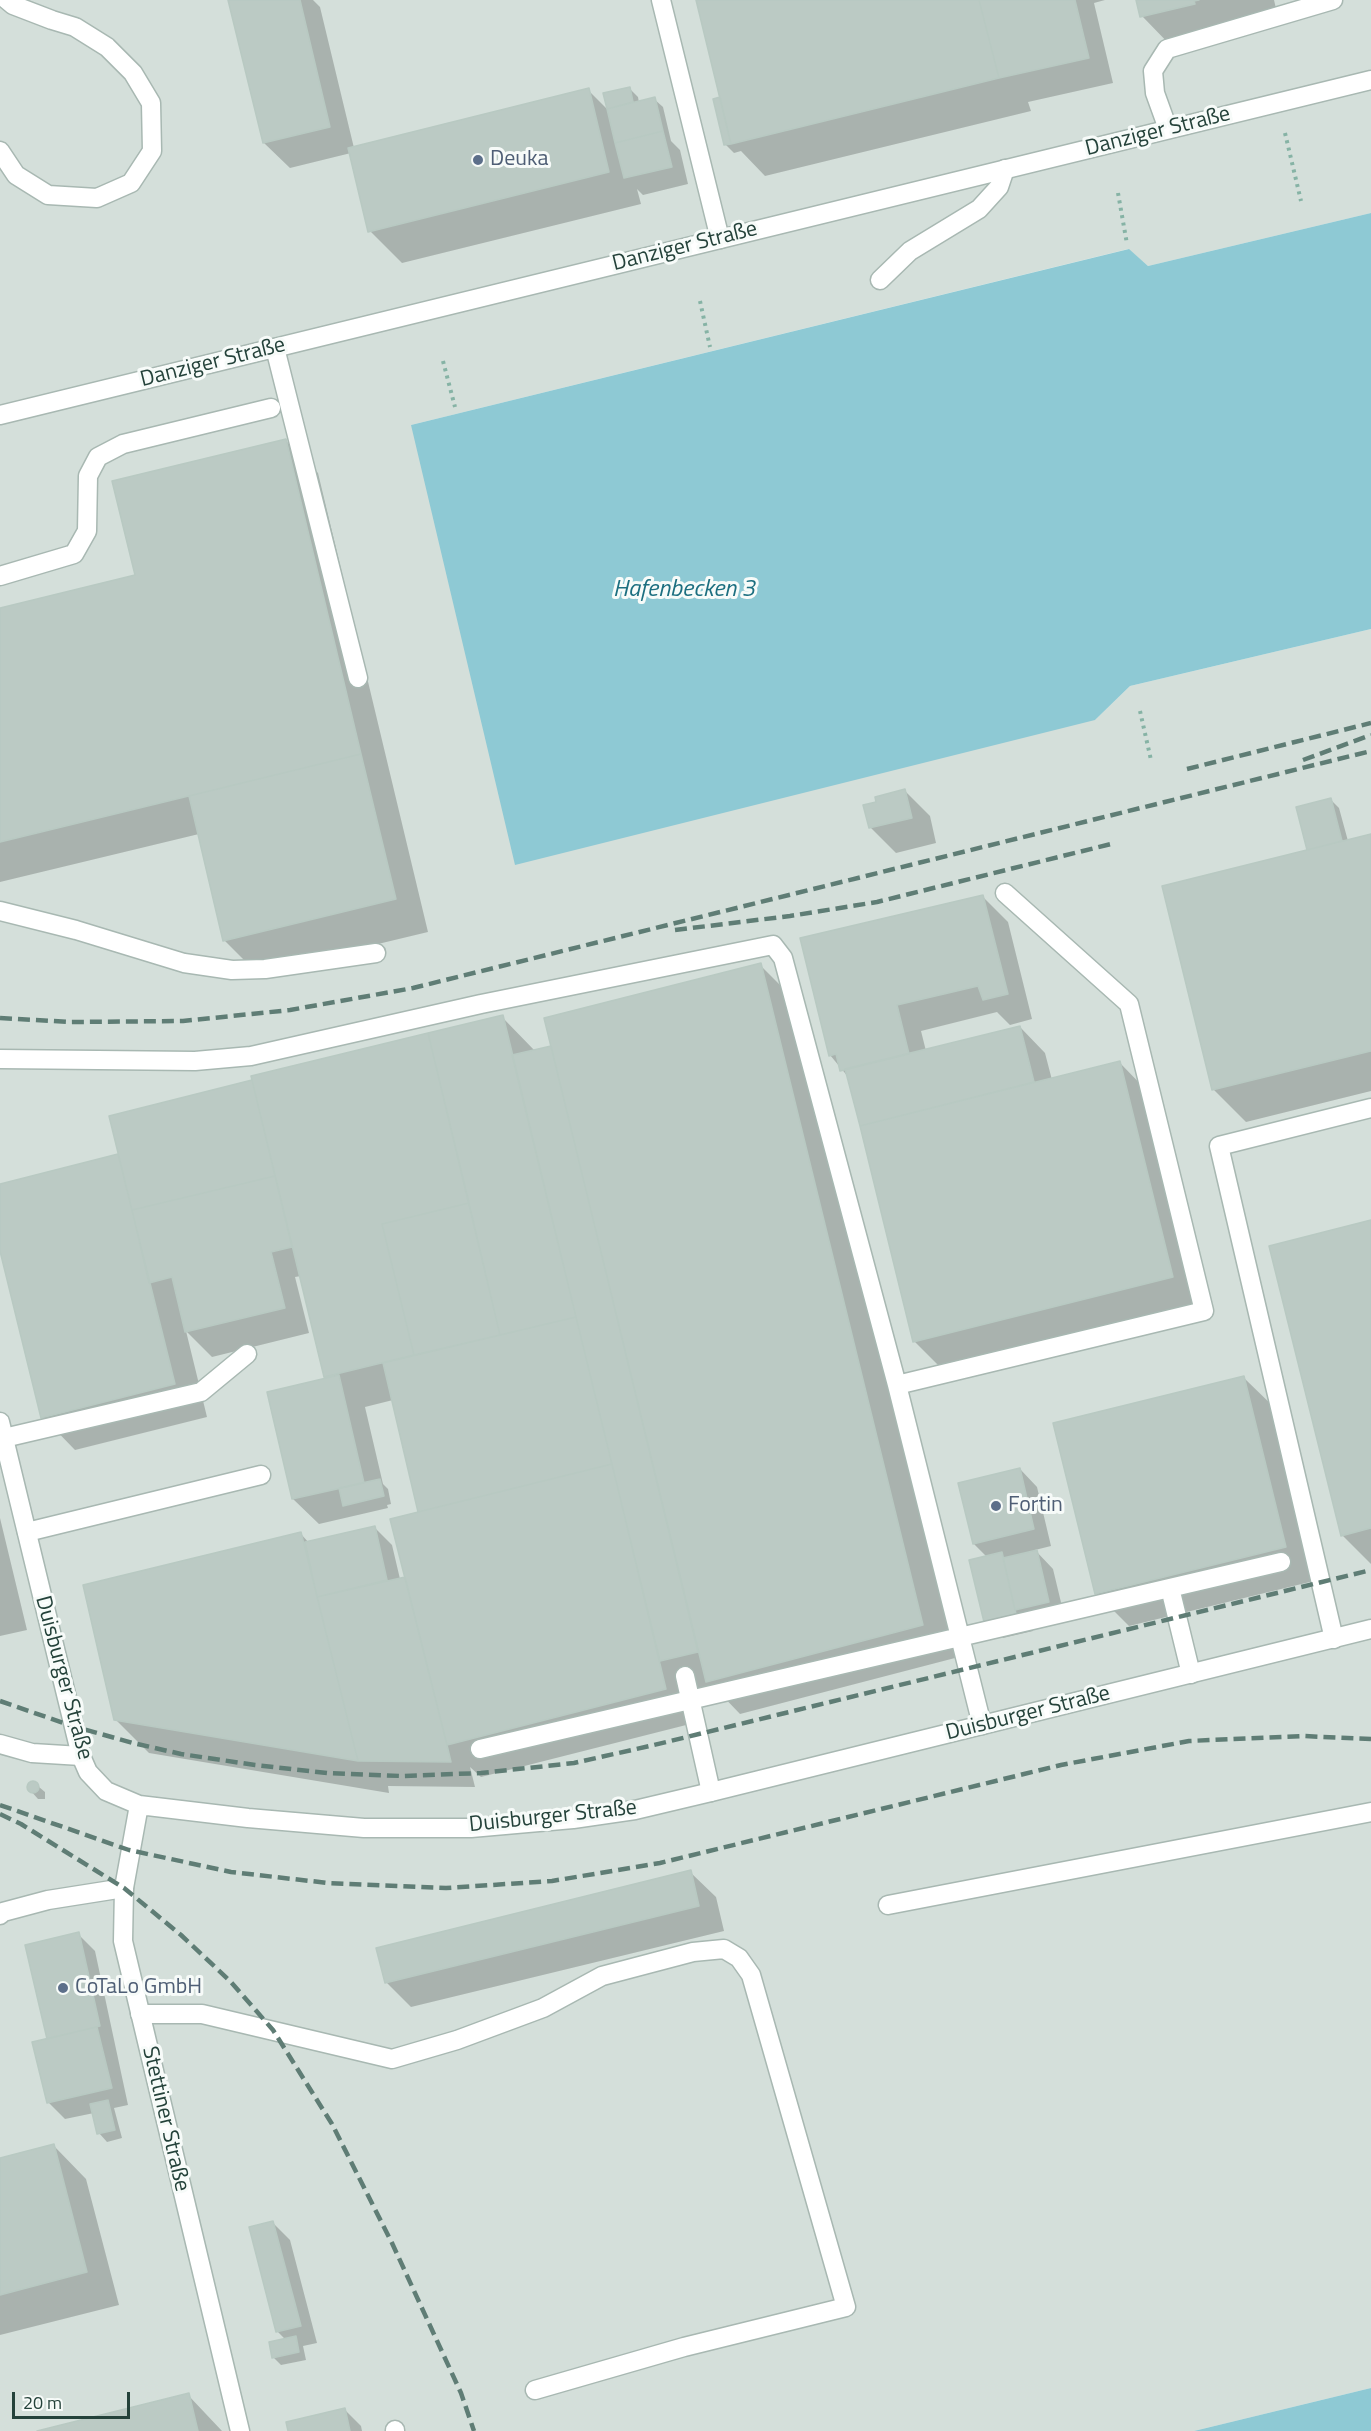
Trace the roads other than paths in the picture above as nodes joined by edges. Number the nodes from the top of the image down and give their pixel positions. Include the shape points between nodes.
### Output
1 (7, 0) edge
2 (661, 0) edge
3 (1333, 0) edge
4 (1371, 80) edge
5 (1167, 129) junction
6 (0, 151) edge
7 (1005, 169) junction
8 (720, 238) junction
9 (880, 280) dead end
10 (275, 348) junction
11 (271, 408) dead end
12 (0, 415) edge
13 (0, 576) edge
14 (358, 678) dead end
15 (1005, 893) dead end
16 (0, 911) edge
17 (376, 953) dead end
18 (0, 1059) edge
19 (1371, 1108) edge
20 (248, 1354) dead end
21 (897, 1385) junction
22 (2, 1430) edge
23 (261, 1474) dead end
24 (27, 1532) junction
25 (1281, 1562) dead end
26 (1170, 1588) junction
27 (1371, 1629) edge
28 (961, 1636) junction
29 (1334, 1639) junction
30 (1191, 1674) junction
31 (685, 1676) dead end
32 (690, 1700) junction
33 (982, 1725) junction
34 (0, 1744) edge
35 (480, 1749) dead end
36 (81, 1756) junction
37 (711, 1792) junction
38 (139, 1805) junction
39 (1371, 1812) edge
40 (124, 1888) junction
41 (888, 1905) dead end
42 (0, 1915) edge
43 (140, 2014) junction
44 (535, 2390) dead end
45 (240, 2431) edge

1 - 6 street via 75,27 107,47 133,73 151,103 152,151 131,183 97,198 48,195 16,175
2 - 8 street
3 - 5 street via 1167,50 1153,71 1155,93
4 - 5 street, Danziger Straße
5 - 7 street, Danziger Straße
7 - 8 street, Danziger Straße
7 - 9 street via 999,187 979,209 910,251
8 - 10 street, Danziger Straße
10 - 12 street, Danziger Straße
10 - 14 street
11 - 13 street via 123,444 98,457 88,476 87,531 74,554
15 - 21 street via 1129,1004 1204,1311
16 - 17 street via 184,963 232,970
18 - 21 street via 195,1061 251,1056 481,1004 773,945 783,958
19 - 29 street via 1218,1146
20 - 22 street via 201,1392
21 - 28 street
22 - 24 street, Duisburger Straße
23 - 24 street
24 - 36 street, Duisburger Straße
25 - 26 street
26 - 28 street
26 - 30 street
27 - 29 street, Duisburger Straße
28 - 32 street
28 - 33 street
29 - 30 street, Duisburger Straße
30 - 33 street, Duisburger Straße
31 - 32 street
32 - 35 street
32 - 37 street
33 - 37 street, Duisburger Straße
34 - 36 street via 32,1753
36 - 38 street, Duisburger Straße via 88,1772 106,1791
37 - 38 street, Duisburger Straße via 635,1810 471,1828 364,1828
38 - 40 street, Stettiner Straße
39 - 41 street
40 - 42 street via 48,1900
40 - 43 street, Stettiner Straße via 123,1941
43 - 44 street via 202,2014 392,2059 543,2008 602,1976 693,1952 724,1949 739,1958 751,1975 846,2307 684,2347
43 - 45 street, Stettiner Straße

